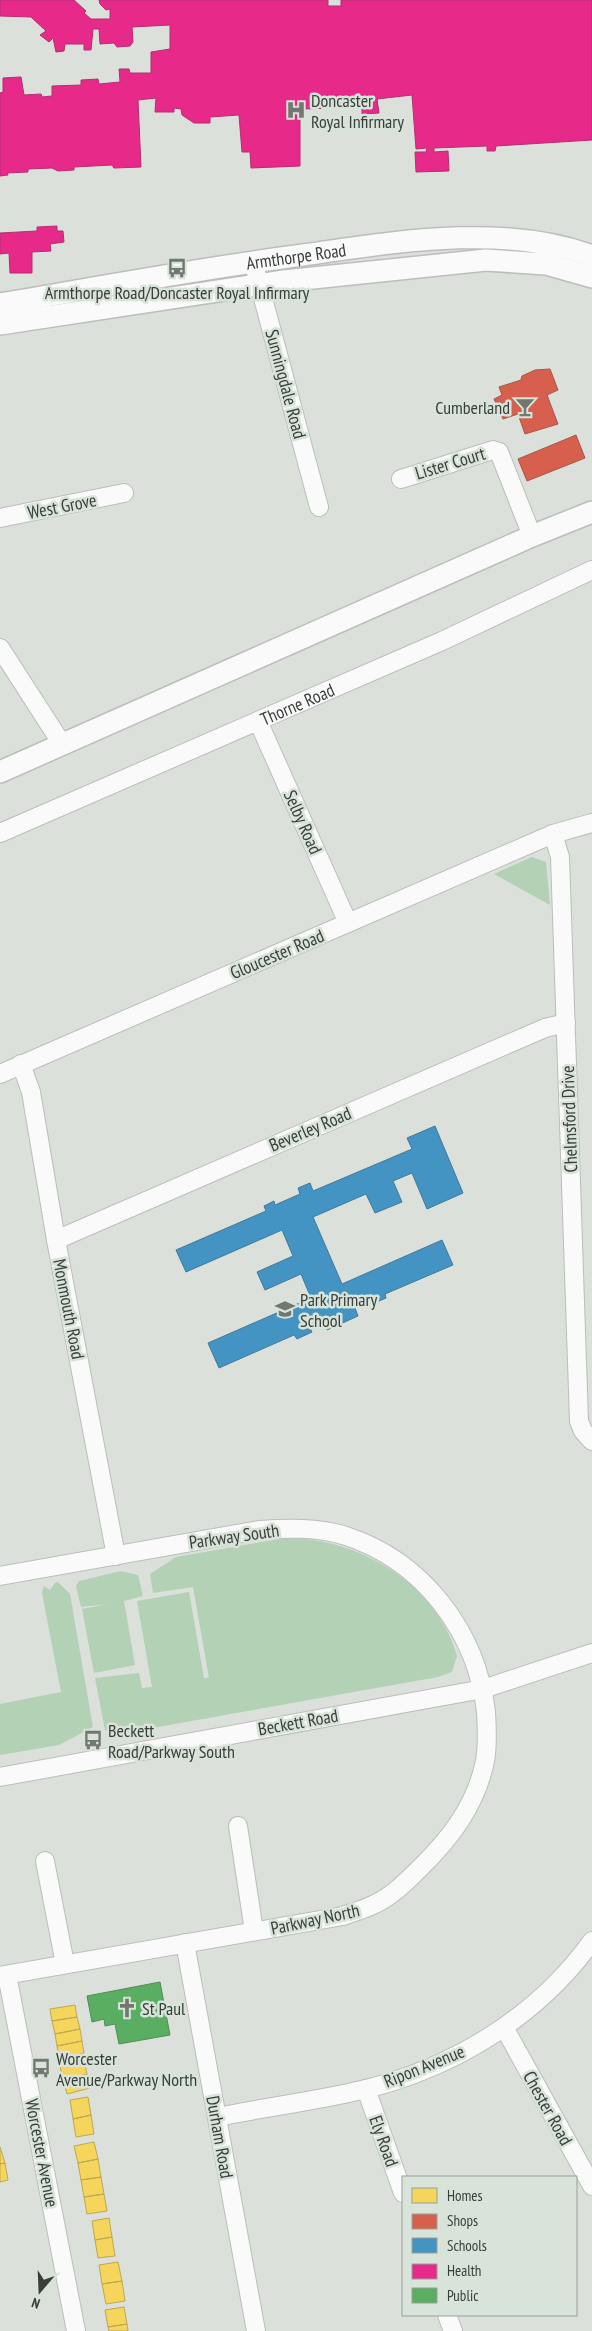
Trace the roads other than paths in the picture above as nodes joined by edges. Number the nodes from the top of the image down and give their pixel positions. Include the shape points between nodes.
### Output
1 (592, 256) edge
2 (253, 261) junction
3 (592, 277) edge
4 (259, 285) junction
5 (0, 304) edge
6 (0, 324) edge
7 (401, 479) dead end
8 (124, 493) dead end
9 (319, 507) dead end
10 (592, 512) edge
11 (0, 518) edge
12 (532, 536) junction
13 (592, 570) edge
14 (0, 648) edge
15 (258, 721) junction
16 (62, 744) junction
17 (0, 772) edge
18 (592, 823) edge
19 (0, 833) edge
20 (553, 834) junction
21 (348, 923) junction
22 (566, 1023) junction
23 (21, 1064) junction
24 (0, 1074) edge
25 (56, 1240) junction
26 (592, 1441) edge
27 (116, 1556) junction
28 (0, 1576) edge
29 (592, 1652) edge
30 (483, 1689) junction
31 (0, 1777) edge
32 (238, 1826) dead end
33 (45, 1861) dead end
34 (254, 1931) junction
35 (592, 1941) edge
36 (185, 1943) junction
37 (66, 1964) junction
38 (4, 1976) edge
39 (504, 2029) junction
40 (366, 2089) junction
41 (217, 2117) junction
42 (592, 2186) edge
43 (402, 2191) edge
44 (447, 2316) edge
45 (76, 2331) edge
46 (256, 2331) edge
47 (453, 2331) edge

1 - 2 street, Armthorpe Road via 519,239 431,239
2 - 4 street, Sunningdale Road
2 - 5 street, Armthorpe Road
3 - 4 street, Armthorpe Road via 546,264 486,260
4 - 6 street, Armthorpe Road
4 - 9 street, Sunningdale Road
7 - 12 street, Lister Court via 493,450 499,452
8 - 11 street, West Grove
10 - 12 street
12 - 16 street
13 - 15 street, Thorne Road via 442,641
14 - 16 street
15 - 19 street, Thorne Road
15 - 21 street, Selby Road
16 - 17 street
18 - 20 street
20 - 21 street, Gloucester Road
20 - 22 street, Chelmsford Drive via 560,857
21 - 23 street, Gloucester Road
22 - 25 street, Beverley Road via 545,1028
22 - 26 street, Chelmsford Drive via 579,1421
23 - 24 street, Gloucester Road
23 - 25 street, Monmouth Road via 30,1092
25 - 27 street, Monmouth Road
27 - 28 street, Parkway South
27 - 30 street, Parkway South via 259,1530 319,1530 345,1536 369,1545 405,1566 428,1587 464,1634
29 - 30 street, Beckett Road
30 - 31 street, Beckett Road
30 - 34 street, Parkway North via 487,1727 485,1760 475,1792 459,1825 441,1848 403,1886 376,1904 343,1916
32 - 34 street
33 - 37 street
34 - 36 street, Parkway North
35 - 39 street, Ripon Avenue via 563,1976
36 - 37 street, Parkway North
36 - 41 street, Durham Road
37 - 38 street, Parkway North
38 - 45 street, Worcester Avenue
39 - 40 street, Ripon Avenue via 431,2066
39 - 42 street, Chester Road
40 - 41 street, Ripon Avenue
40 - 43 street, Ely Road
41 - 46 street, Durham Road
44 - 47 street

